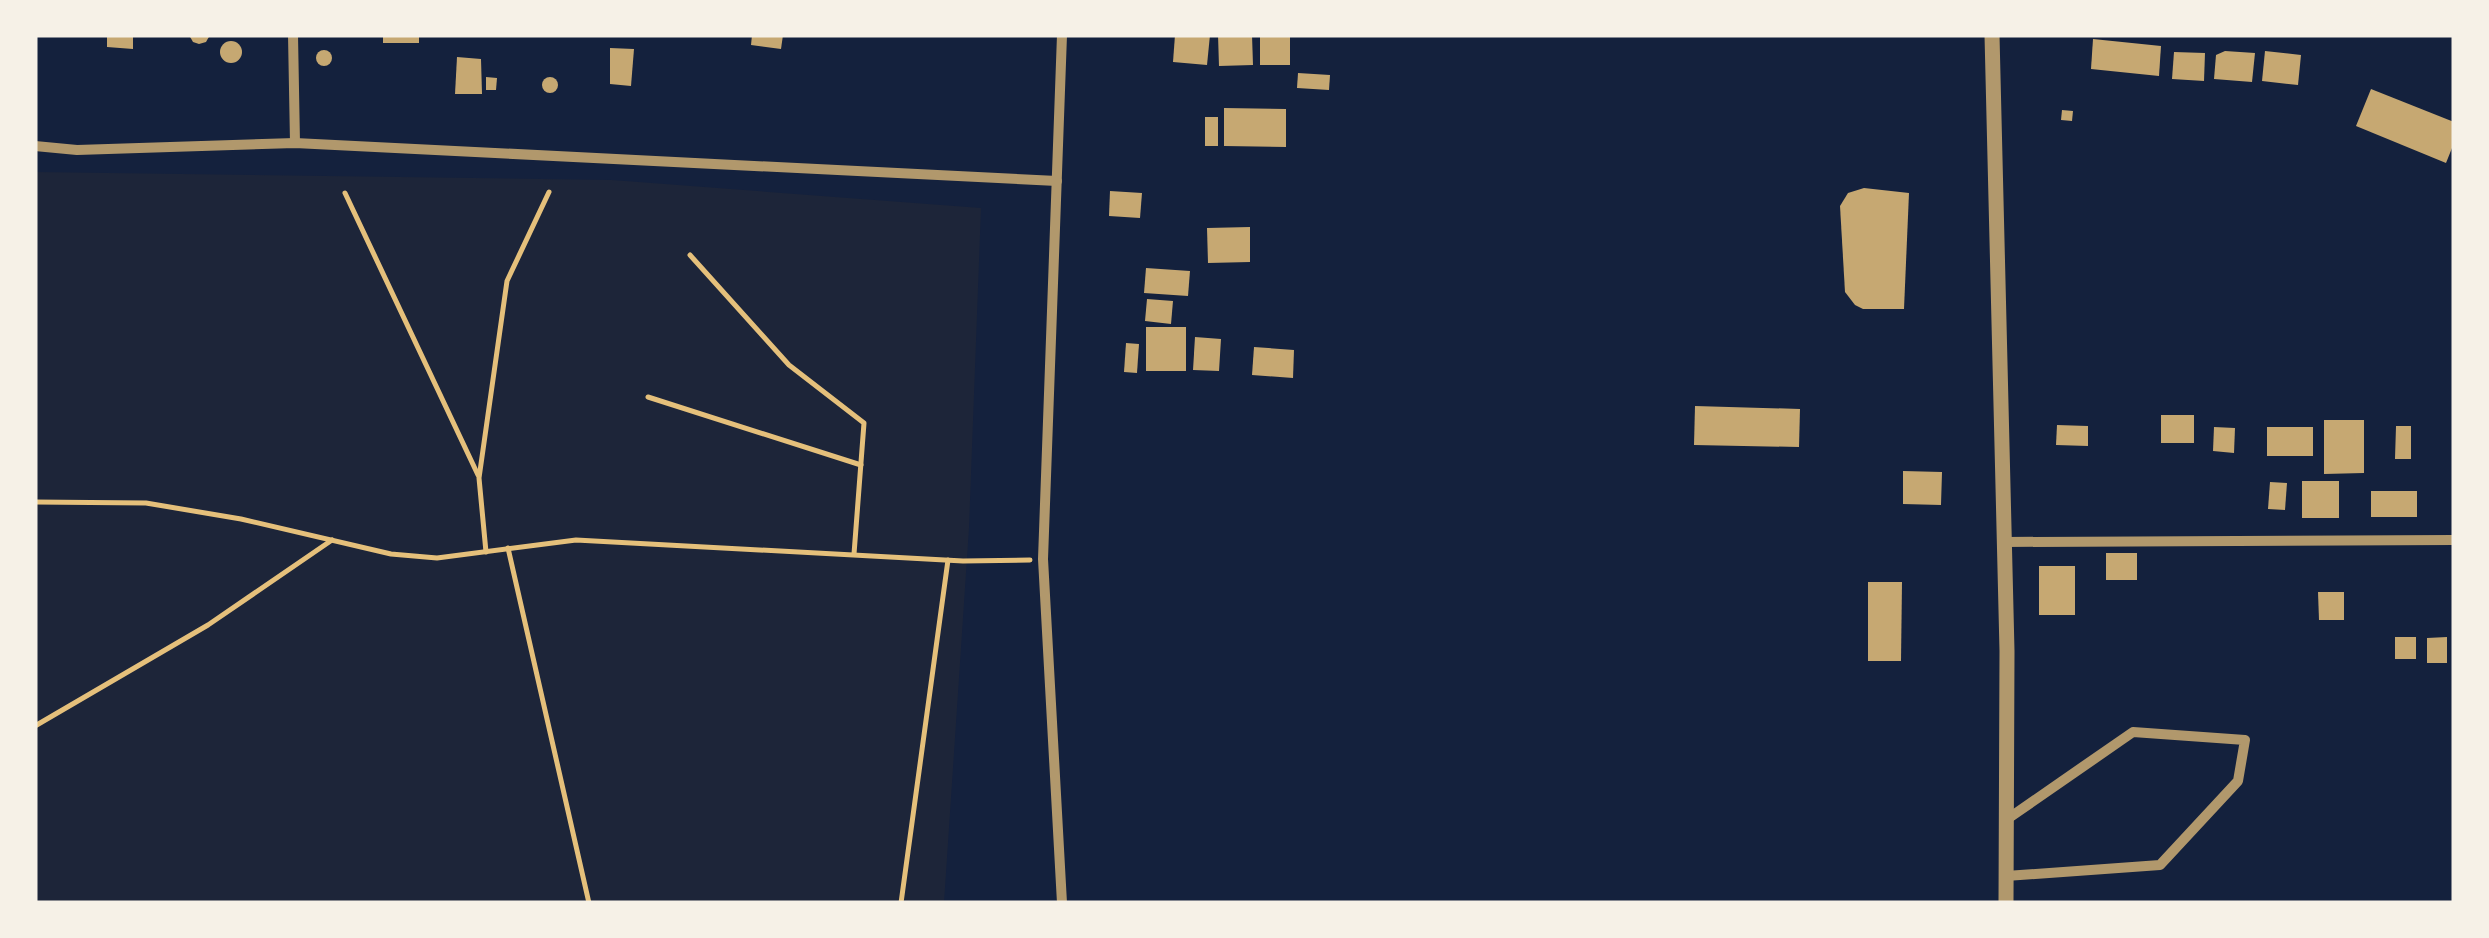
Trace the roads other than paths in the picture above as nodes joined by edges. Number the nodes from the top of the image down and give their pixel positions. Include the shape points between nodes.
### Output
1 (293, 35) edge
2 (1062, 35) edge
3 (1992, 35) edge
4 (295, 143) junction
5 (35, 146) edge
6 (1057, 181) junction
7 (2454, 540) edge
8 (2005, 542) junction
9 (2006, 820) junction
10 (2006, 876) junction
11 (1062, 903) edge
12 (2006, 903) edge

1 - 4 street
2 - 6 street
3 - 8 street
4 - 5 street
4 - 6 street
6 - 11 street via 1042,559
7 - 8 street
8 - 9 street
9 - 10 street
9 - 10 street via 2133,732 2245,740 2238,781 2160,865
10 - 12 street

